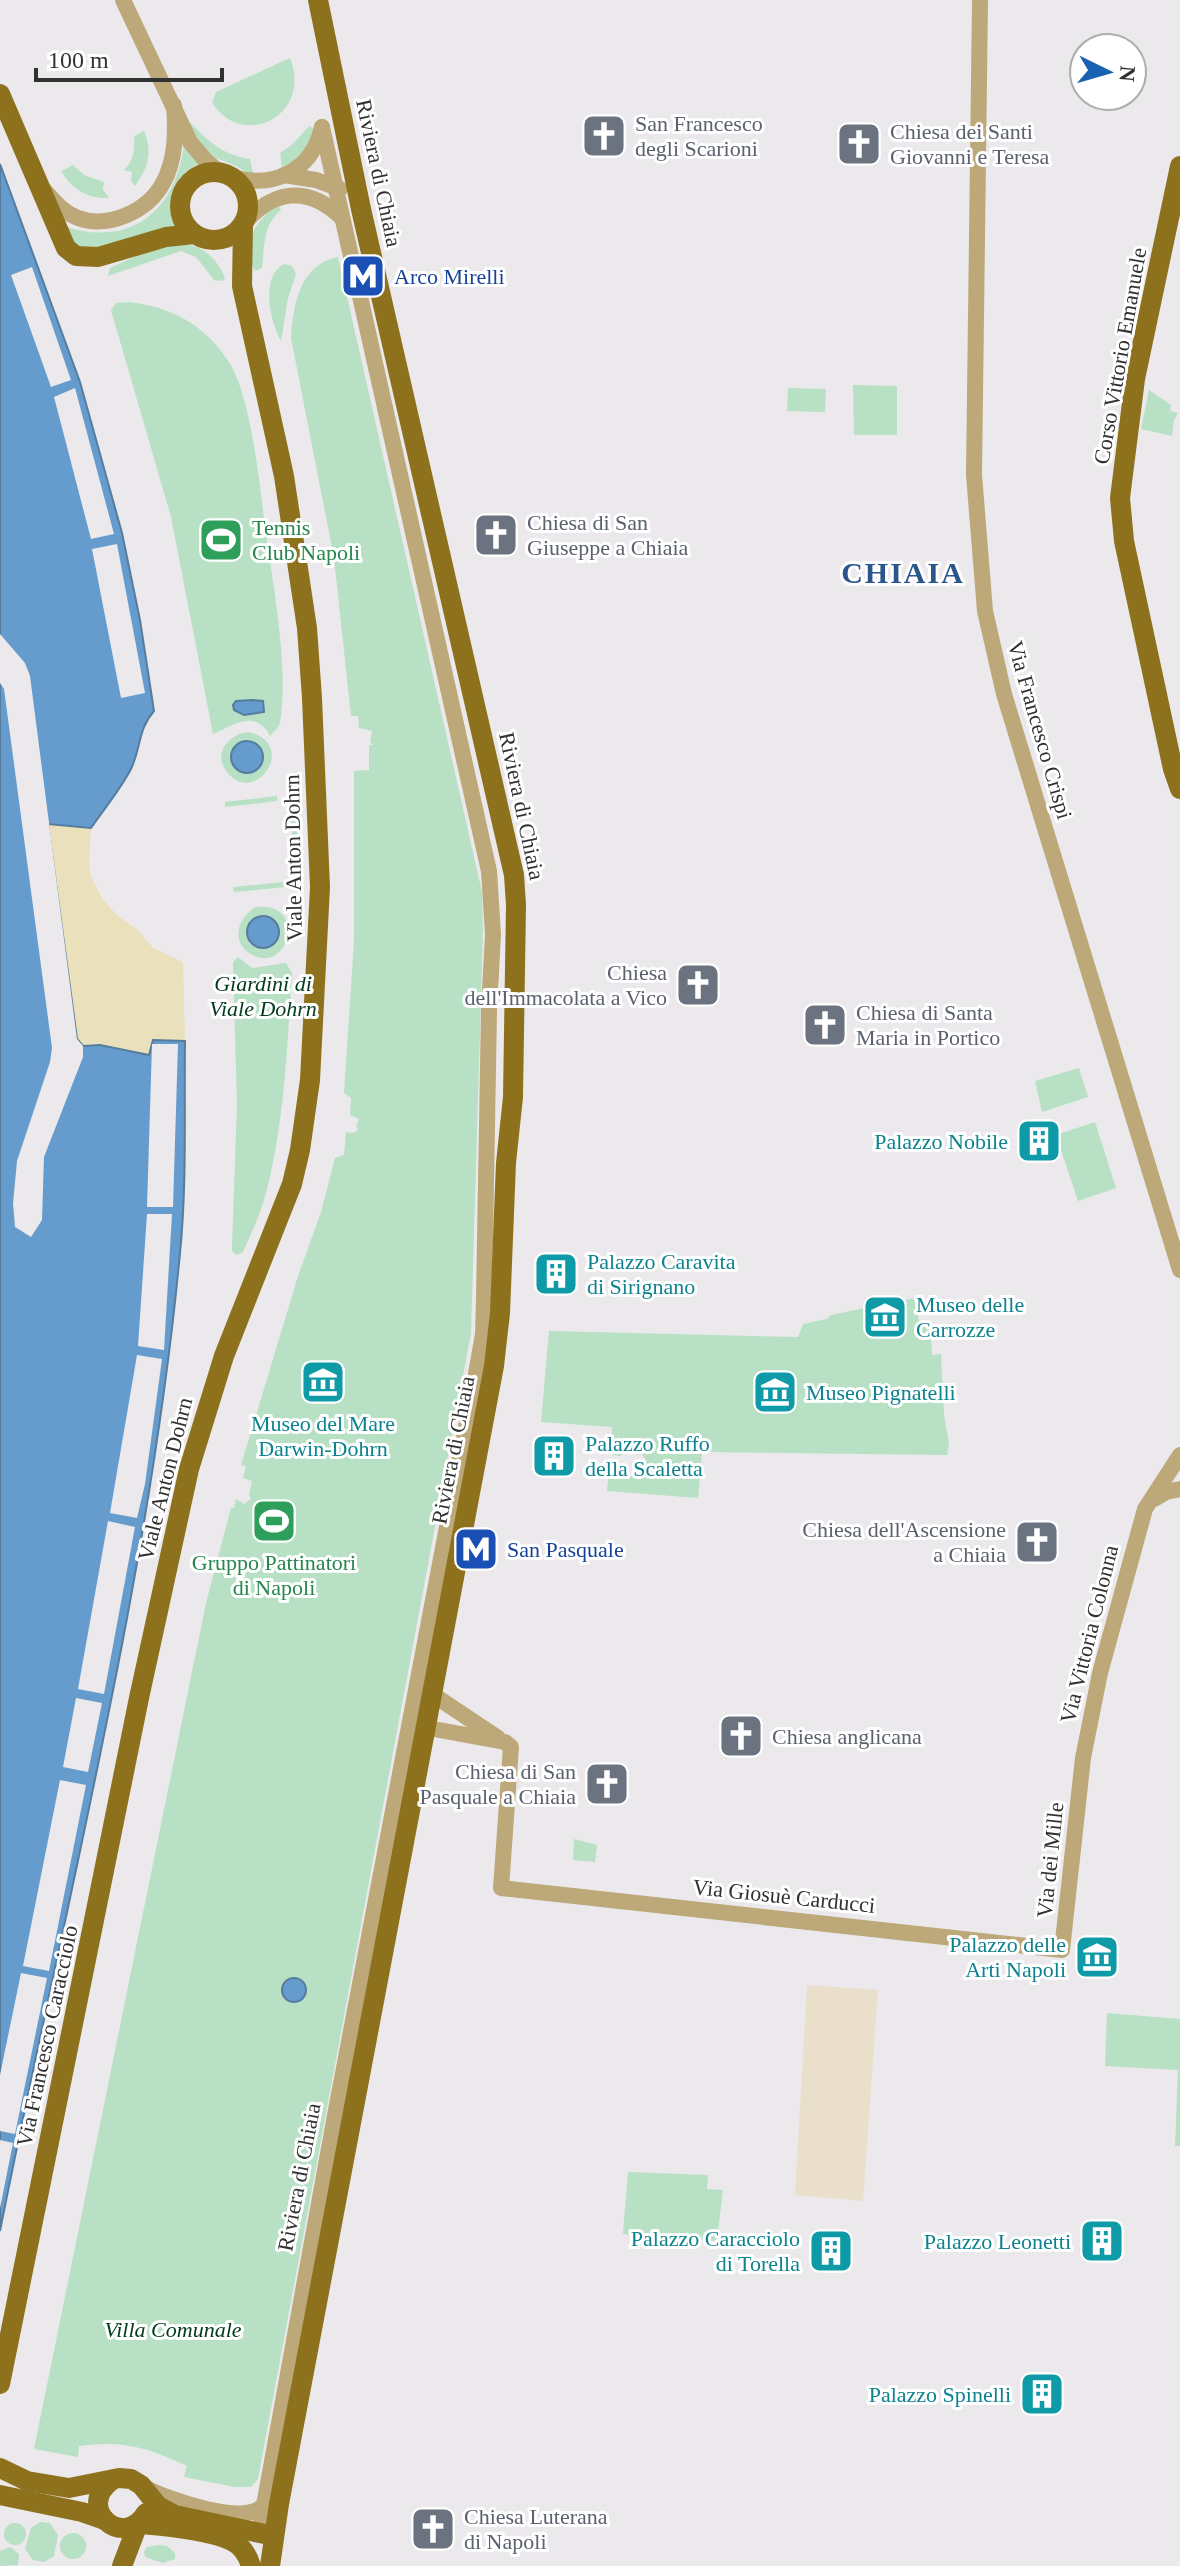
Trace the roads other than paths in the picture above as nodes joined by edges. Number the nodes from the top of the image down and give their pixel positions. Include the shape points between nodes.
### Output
1 (123, 0) edge
2 (318, 0) edge
3 (980, 0) edge
4 (0, 94) edge
5 (174, 105) junction
6 (1180, 166) edge
7 (352, 167) junction
8 (226, 175) junction
9 (284, 175) junction
10 (41, 186) junction
11 (336, 186) junction
12 (309, 196) junction
13 (351, 213) junction
14 (243, 225) junction
15 (199, 237) junction
16 (242, 286) junction
17 (1176, 768) edge
18 (1180, 789) edge
19 (1180, 1270) edge
20 (1178, 1459) edge
21 (1180, 1488) edge
22 (1147, 1505) junction
23 (432, 1694) junction
24 (139, 1698) joint
25 (417, 1728) junction
26 (504, 1742) junction
27 (1080, 1775) joint
28 (1062, 1950) joint
29 (0, 2384) edge
30 (0, 2468) edge
31 (111, 2481) junction
32 (143, 2486) junction
33 (0, 2495) edge
34 (265, 2502) junction
35 (106, 2522) junction
36 (138, 2524) junction
37 (266, 2535) junction
38 (224, 2538) junction
39 (109, 2566) edge
40 (122, 2566) edge
41 (252, 2566) edge
42 (270, 2566) edge

1 - 5 street
2 - 7 main road, Riviera di Chiaia
3 - 19 street, Via Francesco Crispi via 973,451 991,642
4 - 10 main road
5 - 8 street via 190,142
5 - 10 street via 169,170 142,207 111,220 79,219
6 - 17 main road, Corso Vittorio Emanuele via 1135,379 1120,498 1124,541
7 - 11 street
7 - 13 main road, Riviera di Chiaia
8 - 9 street via 256,182
8 - 14 main road via 246,194
8 - 15 main road via 198,176 183,193 181,216
9 - 11 street
9 - 11 street via 312,154 322,127
10 - 15 main road via 66,248 76,256 98,257 166,237
11 - 12 street
11 - 13 street
12 - 13 street
12 - 14 street via 272,200
13 - 23 main road, Riviera di Chiaia via 494,784 516,896 513,1097 498,1337
13 - 25 street, Riviera di Chiaia via 487,855 492,906 483,1334 426,1645
14 - 15 main road via 225,239
14 - 16 main road, Viale Anton Dohrn
15 - 16 main road, Viale Anton Dohrn via 230,265
16 - 24 main road, Viale Anton Dohrn via 284,476 307,628 319,835 314,1033 297,1168 204,1415
17 - 18 main road, Corso Vittorio Emanuele
20 - 21 street
20 - 22 street, Via Vittoria Colonna
21 - 22 street
22 - 27 street, Via Vittoria Colonna via 1102,1665
23 - 25 main road, Riviera di Chiaia
23 - 26 street
24 - 29 main road, Via Francesco Caracciolo
25 - 26 street
25 - 34 street, Riviera di Chiaia
25 - 37 main road, Riviera di Chiaia
26 - 28 street, Via Giosuè Carducci via 513,1753 501,1888
27 - 28 street, Via dei Mille
30 - 31 main road via 27,2481 62,2488
31 - 32 main road via 127,2478
31 - 35 main road via 99,2497
32 - 34 street via 186,2504 237,2514 257,2513
32 - 36 main road via 148,2507
32 - 37 main road via 158,2506 175,2515
33 - 35 main road
34 - 37 street, Riviera di Chiaia
35 - 36 main road via 123,2529
35 - 39 main road via 113,2541
36 - 38 main road
36 - 40 main road
37 - 38 main road
37 - 41 main road
37 - 42 main road
38 - 41 main road via 243,2550

